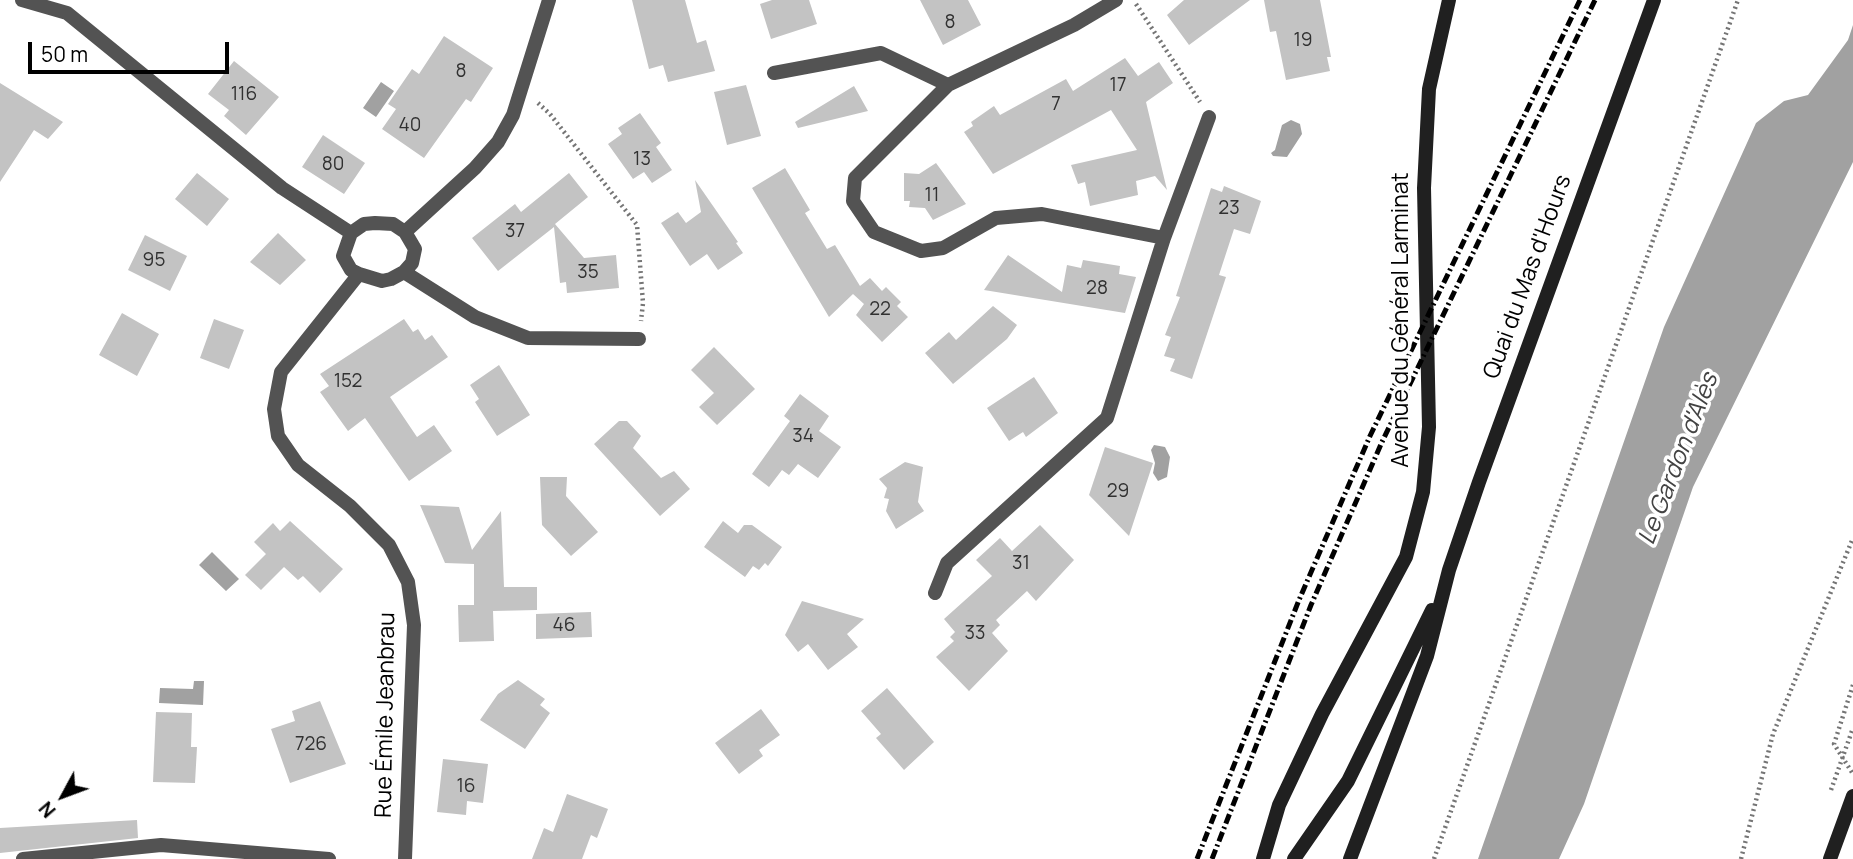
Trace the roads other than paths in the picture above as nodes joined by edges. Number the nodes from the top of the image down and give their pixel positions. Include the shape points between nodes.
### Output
1 (22, 0) edge
2 (550, 0) edge
3 (1116, 0) edge
4 (1449, 0) edge
5 (1654, 0) edge
6 (774, 73) dead end
7 (948, 85) junction
8 (1209, 117) road end
9 (405, 232) junction
10 (351, 233) junction
11 (1164, 238) junction
12 (404, 272) junction
13 (359, 274) junction
14 (639, 339) road end
15 (1449, 570) junction
16 (935, 593) dead end
17 (1853, 796) edge
18 (23, 859) edge
19 (328, 859) edge
20 (405, 859) edge
21 (1263, 859) edge
22 (1294, 859) edge
23 (1350, 859) edge
24 (1830, 859) edge

1 - 10 street via 67,13 282,188
2 - 9 street via 513,115 498,142
3 - 7 street
4 - 21 street, Avenue du Général Larminat via 1429,89 1424,188 1429,427 1423,492 1406,557 1279,805
5 - 15 street, Quai du Mas d'Hours
6 - 7 street via 881,53
7 - 11 street via 855,178 853,201 874,232 920,251 943,248 996,218 1042,214
8 - 11 street
9 - 10 street via 393,224 375,223
9 - 12 street via 415,249
10 - 13 street via 343,256
11 - 16 street via 1107,418 947,563
12 - 13 street via 382,281
12 - 14 street via 475,317 528,338
13 - 20 street, Rue Émile Jeanbrau via 281,372 274,409 278,436 298,465 350,506 389,545 408,582 414,625
15 - 22 street, Quai du Mas d'Hours via 1348,781
15 - 23 street, Quai du Mas d'Hours via 1427,656
17 - 24 street
18 - 19 street via 161,845

